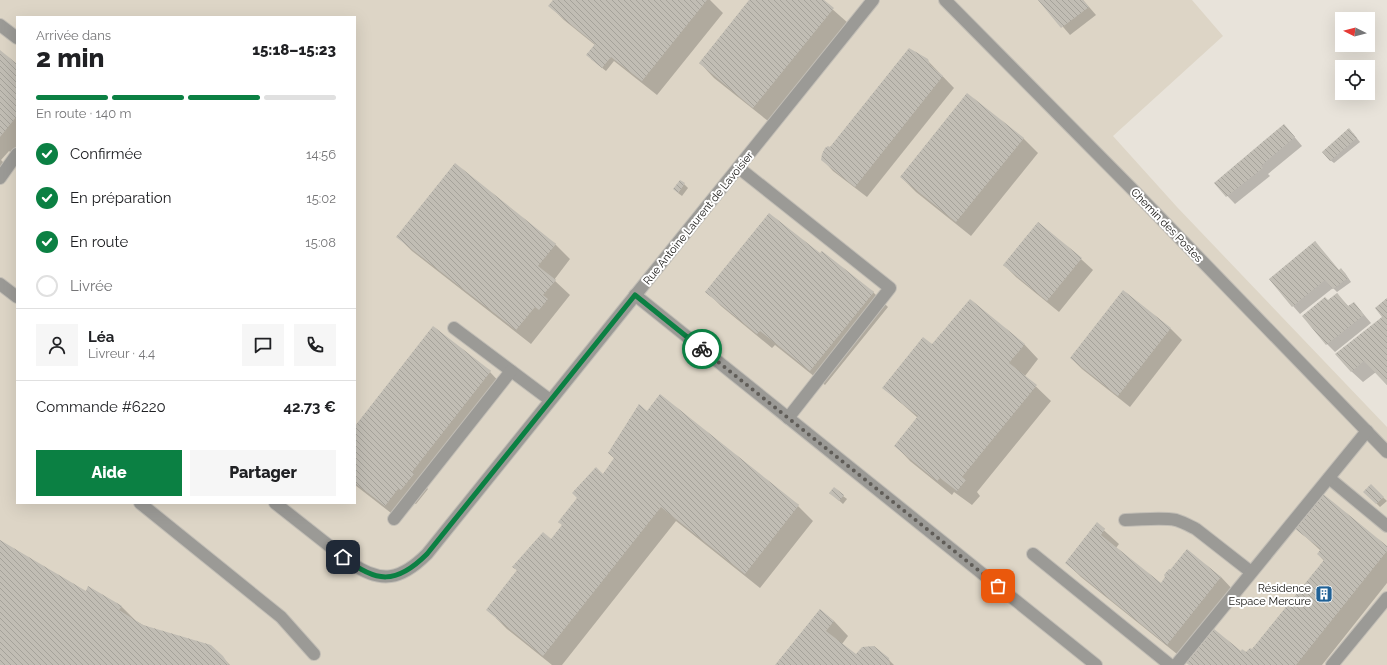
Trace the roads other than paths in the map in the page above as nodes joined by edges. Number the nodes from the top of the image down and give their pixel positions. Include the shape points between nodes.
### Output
1 (873, 0) edge
2 (945, 0) edge
3 (0, 26) edge
4 (16, 37) edge
5 (16, 155) edge
6 (739, 168) junction
7 (0, 178) edge
8 (0, 284) edge
9 (635, 295) junction
10 (16, 296) edge
11 (454, 328) dead end
12 (511, 371) junction
13 (550, 400) junction
14 (788, 418) junction
15 (1367, 432) junction
16 (1387, 452) edge
17 (1329, 478) junction
18 (141, 504) edge
19 (276, 504) edge
20 (394, 519) dead end
21 (1125, 520) dead end
22 (1387, 526) edge
23 (1033, 554) dead end
24 (1252, 572) junction
25 (1387, 598) edge
26 (314, 654) dead end
27 (1096, 665) edge
28 (1170, 665) edge
29 (1176, 665) edge
30 (1332, 665) edge

1 - 6 street, Rue Antoine Laurent de Lavoisier
2 - 15 street, Chemin des Postes
3 - 4 street
5 - 7 street
6 - 9 street, Rue Antoine Laurent de Lavoisier
6 - 14 street via 890,288
8 - 10 street
9 - 13 street, Rue Antoine Laurent de Lavoisier
9 - 14 street
11 - 12 street
12 - 13 street
12 - 20 street
13 - 19 street, Rue Antoine Laurent de Lavoisier via 427,554 403,574 382,576 361,570
14 - 27 street
15 - 16 street, Chemin des Postes
15 - 17 street
17 - 22 street
17 - 24 street
18 - 26 street via 281,617
21 - 24 street via 1177,520 1196,529
23 - 28 street
24 - 29 street
25 - 30 street

